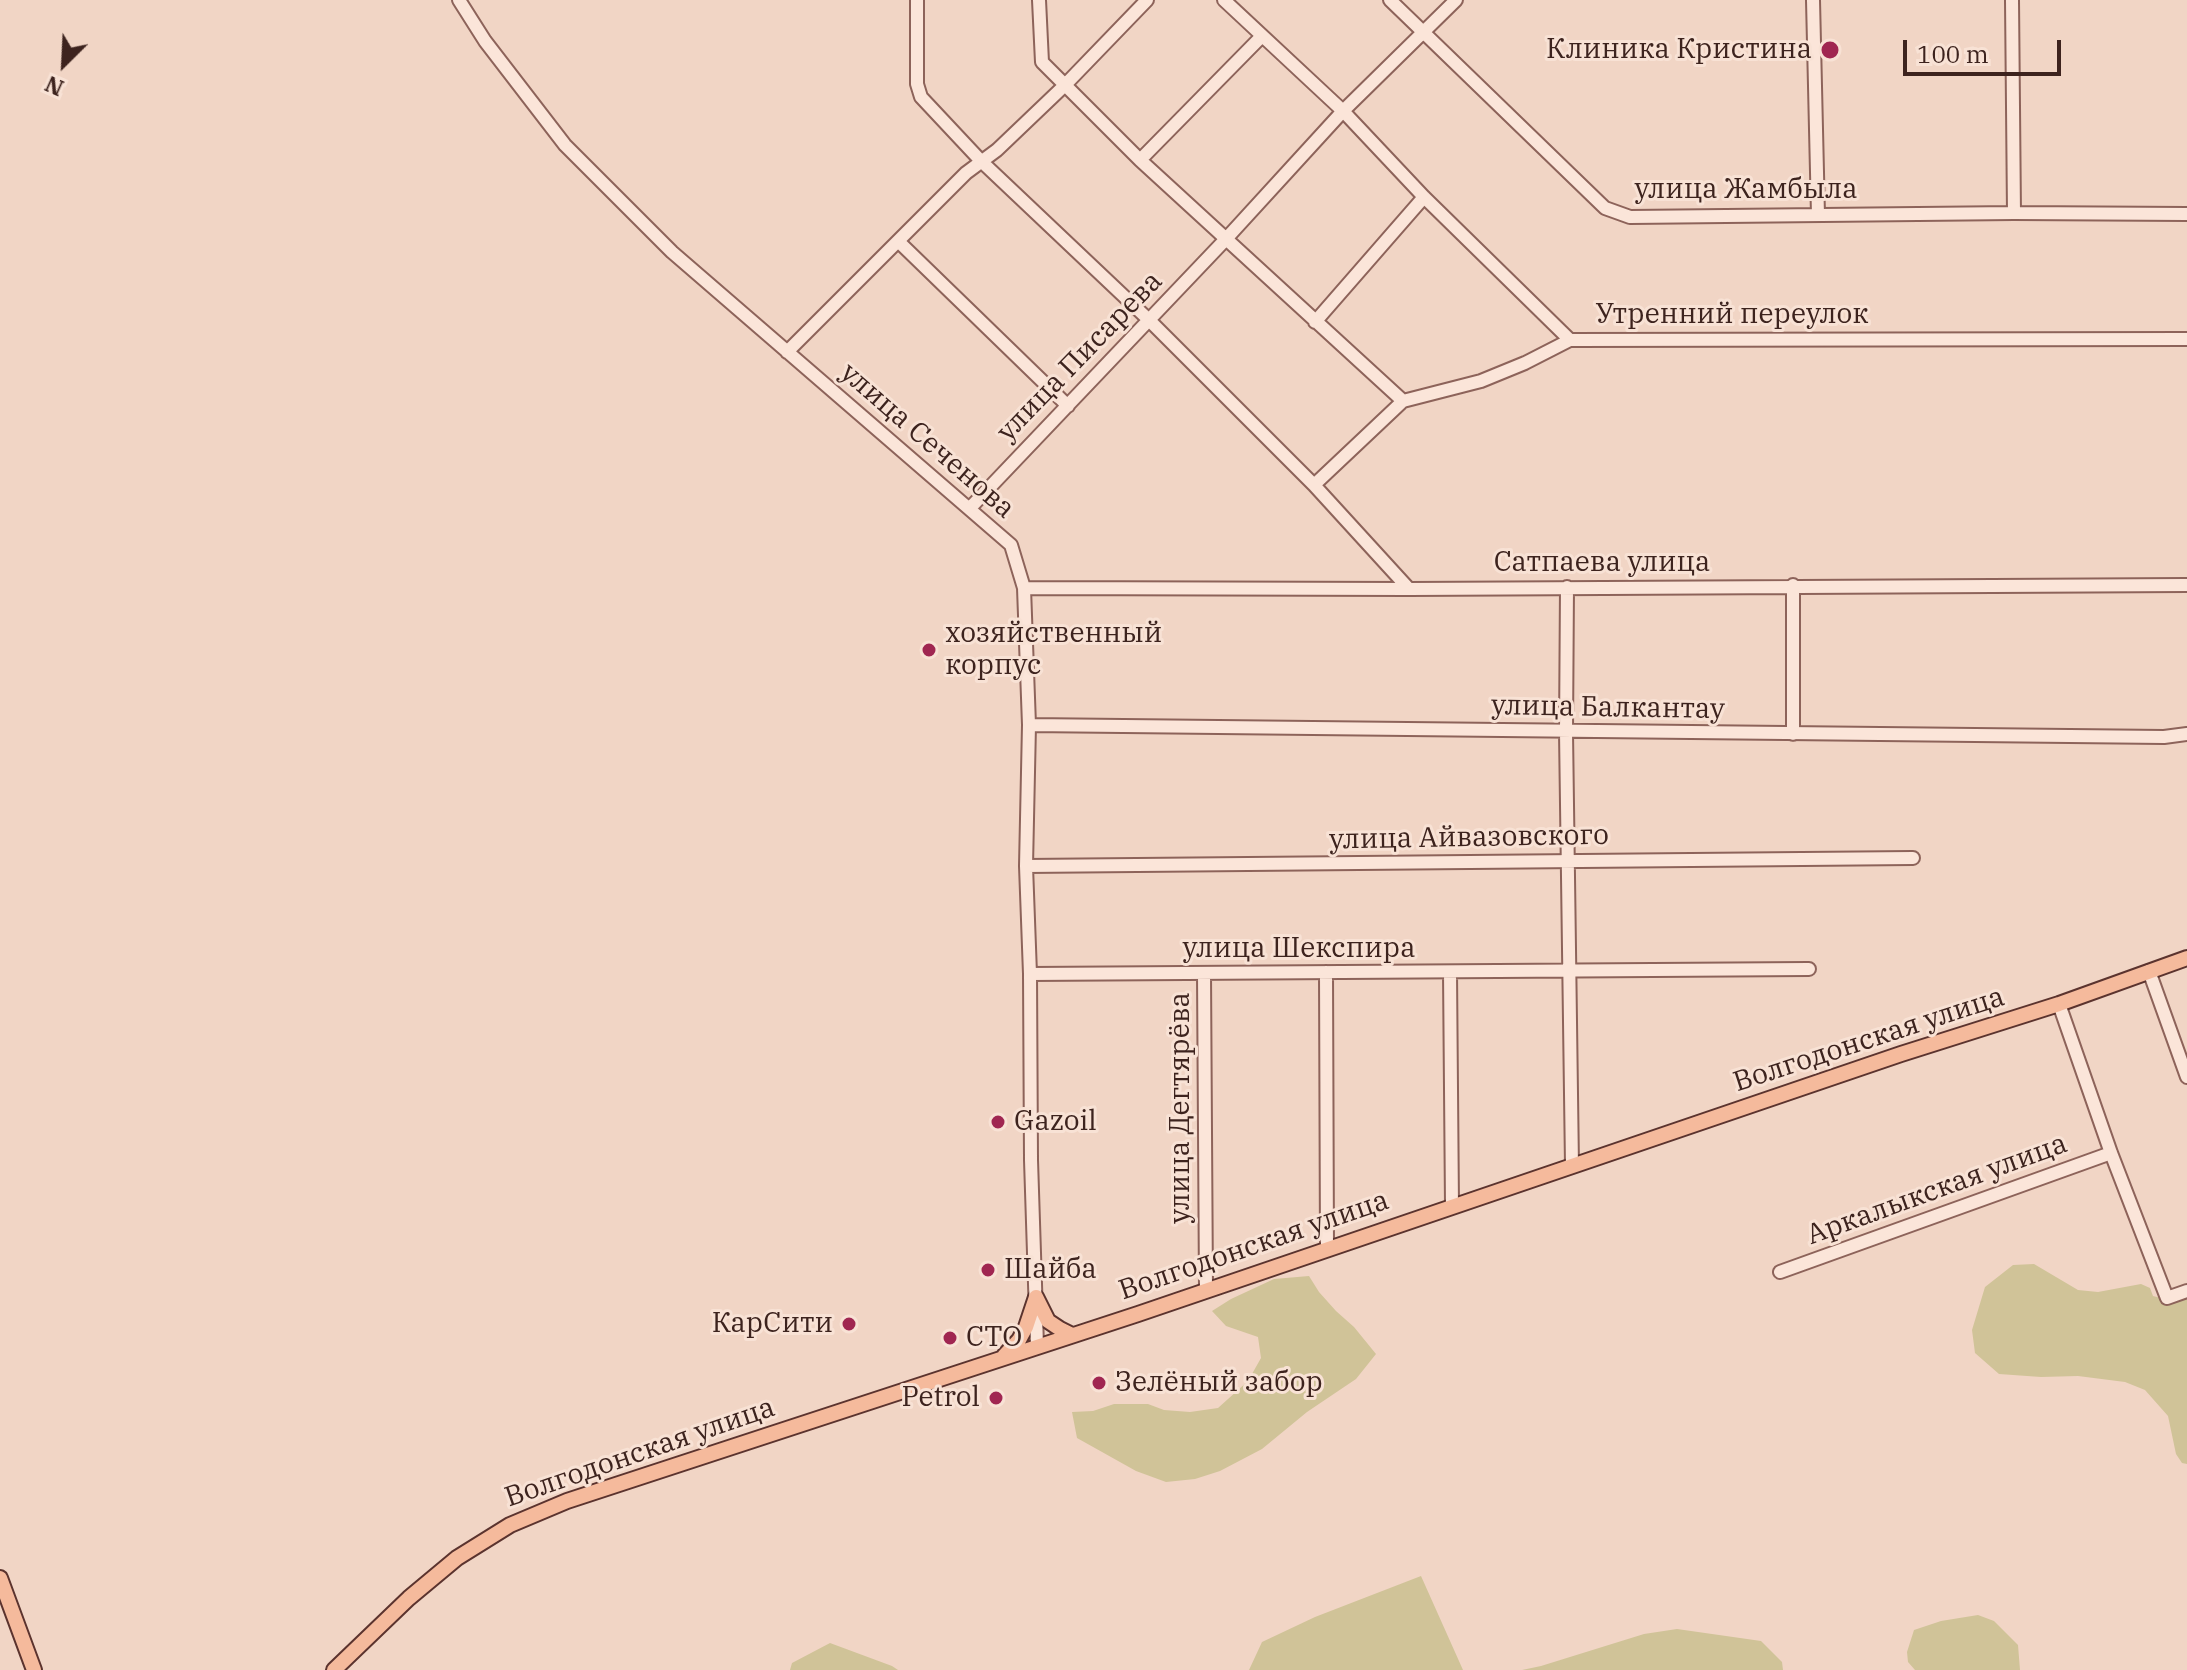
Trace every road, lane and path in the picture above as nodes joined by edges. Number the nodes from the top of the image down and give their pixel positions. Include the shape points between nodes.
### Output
1 (459, 0) edge
2 (917, 0) edge
3 (1039, 0) edge
4 (1147, 0) edge
5 (1224, 0) edge
6 (1390, 0) edge
7 (1456, 0) edge
8 (1813, 0) edge
9 (2012, 0) edge
10 (1421, 32) junction
11 (1261, 37) junction
12 (1064, 86) junction
13 (1343, 111) junction
14 (1140, 160) junction
15 (981, 161) junction
16 (1424, 197) junction
17 (2014, 213) junction
18 (2187, 214) edge
19 (1818, 215) junction
20 (1225, 240) junction
21 (899, 242) junction
22 (1149, 320) junction
23 (1315, 322) junction
24 (2187, 339) edge
25 (1570, 340) junction
26 (787, 352) junction
27 (1403, 401) junction
28 (1068, 406) junction
29 (1314, 485) junction
30 (970, 508) junction
31 (2185, 583) edge
32 (1793, 585) junction
33 (1567, 587) junction
34 (1024, 588) junction
35 (1409, 589) junction
36 (1029, 725) junction
37 (1566, 732) junction
38 (1793, 734) junction
39 (2187, 734) edge
40 (1913, 858) dead end
41 (1568, 861) junction
42 (1026, 866) junction
43 (2187, 958) edge
44 (1809, 969) dead end
45 (1569, 971) junction
46 (2149, 971) junction
47 (1326, 972) junction
48 (1450, 972) junction
49 (1204, 973) junction
50 (1030, 974) junction
51 (2059, 1004) junction
52 (2187, 1077) edge
53 (2111, 1153) junction
54 (1572, 1166) junction
55 (1452, 1206) junction
56 (1327, 1250) junction
57 (1780, 1272) dead end
58 (1206, 1290) junction
59 (2187, 1291) edge
60 (1036, 1297) junction
61 (1072, 1335) junction
62 (1037, 1346) junction
63 (1001, 1359) junction
64 (0, 1578) edge
65 (34, 1670) edge
66 (334, 1670) edge

1 - 26 street, улица Сеченова via 565,145 672,252
2 - 15 street via 921,97
3 - 12 street via 1042,62
4 - 12 street
5 - 11 street, Утренний переулок
6 - 10 street, улица Жамбыла
7 - 10 street, улица Писарева
8 - 19 street
9 - 17 street
10 - 13 street, улица Писарева
10 - 19 street, улица Жамбыла via 1605,208 1630,217
11 - 13 street, Утренний переулок
11 - 14 street
12 - 14 street
12 - 15 street
13 - 16 street, Утренний переулок
13 - 20 street, улица Писарева
14 - 20 street
15 - 21 street
15 - 22 street
16 - 23 street
16 - 25 street, Утренний переулок
17 - 18 street, улица Жамбыла
17 - 19 street, улица Жамбыла
20 - 22 street, улица Писарева
20 - 23 street
21 - 26 street
21 - 28 street
22 - 28 street, улица Писарева
22 - 29 street
23 - 27 street
24 - 25 street, Утренний переулок
25 - 27 street via 1481,381
26 - 30 street, улица Сеченова
27 - 29 street
28 - 30 street, улица Писарева
29 - 35 street
30 - 34 street, улица Сеченова via 1011,545
31 - 32 street, Сатпаева улица
32 - 33 street, Сатпаева улица
32 - 38 street
33 - 35 street, Сатпаева улица
33 - 37 street
34 - 35 street, Сатпаева улица
34 - 36 street, улица Сеченова
36 - 37 street, улица Балкантау
36 - 42 street, улица Сеченова
37 - 38 street, улица Балкантау
37 - 41 street
38 - 39 street, улица Балкантау
40 - 41 street, улица Айвазовского
41 - 42 street, улица Айвазовского
41 - 45 street
42 - 50 street, улица Сеченова
43 - 46 main road, Волгодонская улица
44 - 45 street, улица Шекспира
45 - 48 street, улица Шекспира
45 - 54 street
46 - 51 main road, Волгодонская улица
46 - 52 street
47 - 48 street, улица Шекспира
47 - 49 street, улица Шекспира
47 - 56 street
48 - 55 street
49 - 50 street, улица Шекспира
49 - 58 street, улица Дегтярёва
50 - 60 street, улица Сеченова
51 - 53 street
51 - 54 main road, Волгодонская улица
53 - 57 street, Аркалыкская улица
53 - 59 street via 2167,1298
54 - 55 main road, Волгодонская улица
55 - 56 main road, Волгодонская улица
56 - 58 main road, Волгодонская улица
58 - 61 main road, Волгодонская улица
60 - 61 main road via 1048,1321
60 - 62 street, улица Сеченова
60 - 63 main road via 1019,1340
61 - 62 main road, Волгодонская улица
62 - 63 main road, Волгодонская улица
63 - 66 main road, Волгодонская улица via 567,1501 510,1525 457,1558
64 - 65 main road

